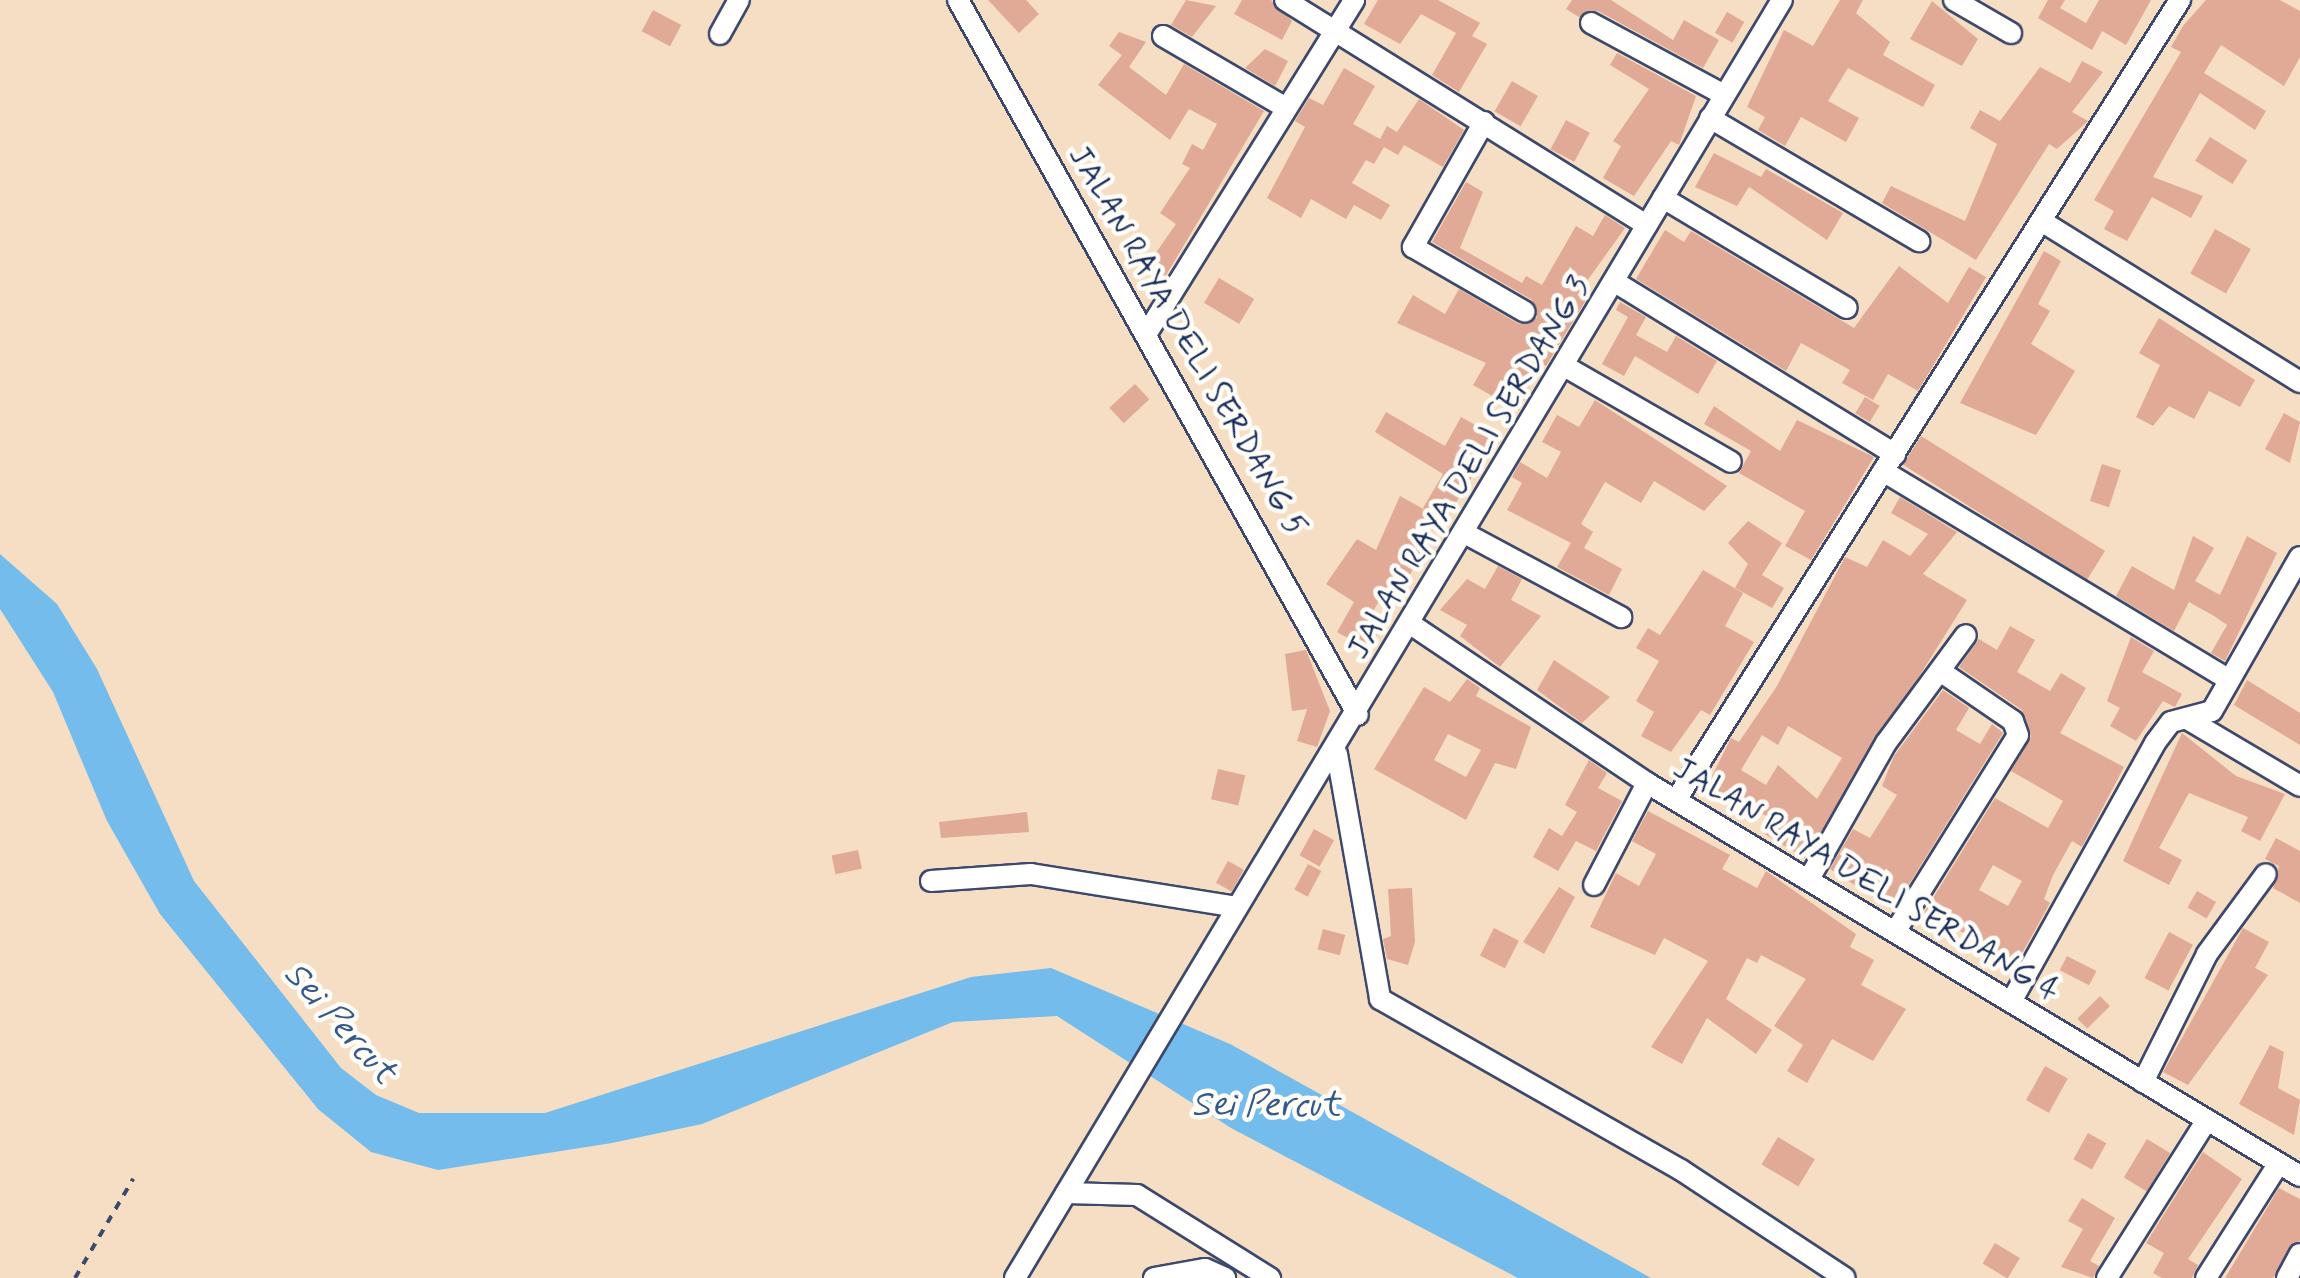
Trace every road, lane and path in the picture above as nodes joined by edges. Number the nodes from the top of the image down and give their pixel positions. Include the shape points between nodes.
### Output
1 (739, 0) edge
2 (958, 0) edge
3 (1285, 0) edge
4 (1354, 0) edge
5 (1782, 0) edge
6 (1954, 0) edge
7 (2180, 0) edge
8 (1591, 22) dead end
9 (1336, 29) junction
10 (2011, 33) dead end
11 (720, 34) dead end
12 (1163, 36) dead end
13 (1724, 95) junction
14 (1286, 108) junction
15 (1710, 118) junction
16 (1484, 122) junction
17 (1663, 198) junction
18 (2044, 222) junction
19 (1647, 225) junction
20 (1919, 241) dead end
21 (1615, 282) junction
22 (1847, 308) dead end
23 (1525, 312) dead end
24 (1152, 329) junction
25 (1566, 367) junction
26 (2300, 382) edge
27 (1731, 462) dead end
28 (1889, 462) junction
29 (1468, 535) junction
30 (2300, 557) edge
31 (1621, 617) dead end
32 (1409, 623) junction
33 (1966, 635) dead end
34 (1940, 671) junction
35 (2229, 680) junction
36 (1358, 715) junction
37 (2189, 720) junction
38 (1337, 754) junction
39 (1648, 783) junction
40 (2300, 786) edge
41 (1676, 800) junction
42 (2266, 874) dead end
43 (1809, 879) junction
44 (930, 882) dead end
45 (1594, 885) dead end
46 (1236, 906) junction
47 (1895, 932) junction
48 (2011, 1002) junction
49 (2143, 1082) junction
50 (2208, 1120) junction
51 (2279, 1163) junction
52 (2300, 1176) edge
53 (134, 1178) dead end
54 (1070, 1188) junction
55 (2300, 1254) edge
56 (75, 1278) edge
57 (1015, 1278) edge
58 (1154, 1278) edge
59 (1225, 1278) edge
60 (1270, 1278) edge
61 (1845, 1278) edge
62 (2107, 1278) edge
63 (2206, 1278) edge
64 (2287, 1278) edge

1 - 11 street
2 - 24 street, JALAN RAYA DELI SERDANG 5
3 - 9 street
4 - 9 street
5 - 13 street, JALAN RAYA DELI SERDANG 3
6 - 10 street
7 - 18 street
8 - 13 street
9 - 14 street
9 - 16 street
12 - 14 street
13 - 15 street, JALAN RAYA DELI SERDANG 3
14 - 24 street
15 - 17 street, JALAN RAYA DELI SERDANG 3
15 - 20 street
16 - 19 street
16 - 23 street via 1412,242
17 - 19 street, JALAN RAYA DELI SERDANG 3
17 - 22 street
18 - 26 street
18 - 28 street
19 - 21 street, JALAN RAYA DELI SERDANG 3
21 - 25 street, JALAN RAYA DELI SERDANG 3
21 - 28 street
24 - 36 street, JALAN RAYA DELI SERDANG 5
25 - 27 street
25 - 29 street, JALAN RAYA DELI SERDANG 3
28 - 35 street
28 - 41 street
29 - 31 street
29 - 32 street, JALAN RAYA DELI SERDANG 3
30 - 35 street
32 - 36 street, JALAN RAYA DELI SERDANG 3
32 - 39 street, JALAN RAYA DELI SERDANG 4
33 - 34 street
34 - 43 street via 1886,743
34 - 47 street via 2013,721 2018,735
35 - 37 street via 2212,711
36 - 38 street, JALAN RAYA DELI SERDANG 3
37 - 40 street
37 - 48 street via 2171,722 2155,743
38 - 46 street, JALAN RAYA DELI SERDANG 3
38 - 61 street via 1380,998 1681,1170
39 - 41 street, JALAN RAYA DELI SERDANG 4
39 - 45 street
41 - 43 street, JALAN RAYA DELI SERDANG 4
42 - 49 street via 2206,954
43 - 47 street, JALAN RAYA DELI SERDANG 4
44 - 46 street via 1031,874
46 - 54 street, JALAN RAYA DELI SERDANG 3
47 - 48 street, JALAN RAYA DELI SERDANG 4
48 - 49 street, JALAN RAYA DELI SERDANG 4
49 - 50 street, JALAN RAYA DELI SERDANG 4
50 - 51 street, JALAN RAYA DELI SERDANG 4
50 - 62 street
51 - 52 street, JALAN RAYA DELI SERDANG 4
51 - 63 street
53 - 56 path
54 - 57 street, JALAN RAYA DELI SERDANG 3
54 - 60 street via 1136,1195
55 - 64 street
58 - 59 street via 1205,1269

